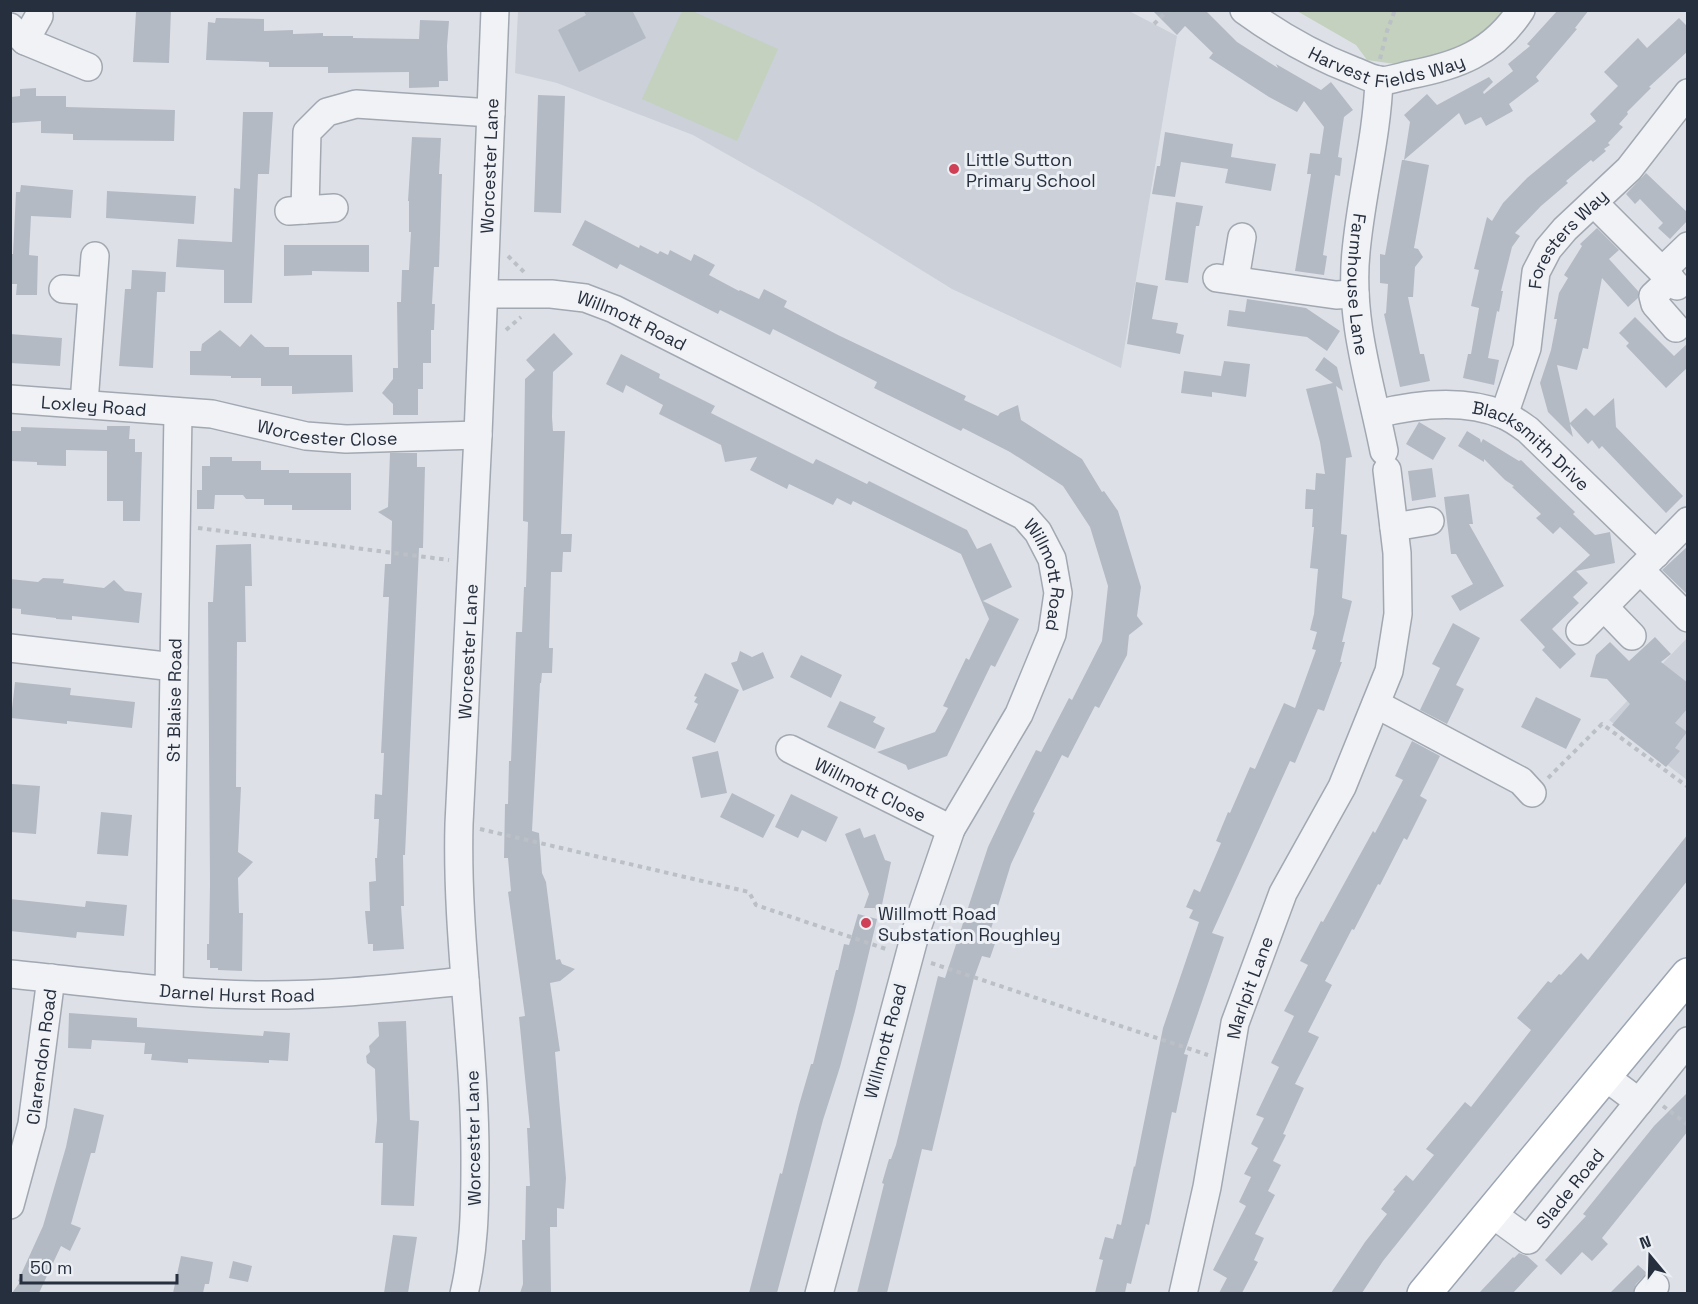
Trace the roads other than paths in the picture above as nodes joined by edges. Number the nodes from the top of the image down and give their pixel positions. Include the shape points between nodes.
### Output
1 (495, 10) edge
2 (1244, 10) edge
3 (1521, 10) edge
4 (39, 16) dead end
5 (18, 34) edge
6 (88, 67) dead end
7 (1379, 80) junction
8 (1688, 93) edge
9 (491, 113) junction
10 (1594, 203) junction
11 (334, 208) dead end
12 (1242, 237) dead end
13 (1687, 247) edge
14 (95, 256) dead end
15 (1670, 279) junction
16 (63, 289) dead end
17 (92, 291) junction
18 (484, 294) junction
19 (1355, 294) junction
20 (1676, 328) dead end
21 (10, 399) edge
22 (84, 403) junction
23 (178, 412) junction
24 (1377, 414) junction
25 (1504, 415) junction
26 (478, 435) junction
27 (1386, 460) joint
28 (1430, 521) dead end
29 (1688, 521) edge
30 (1394, 526) junction
31 (1641, 568) junction
32 (1604, 607) junction
33 (1688, 618) edge
34 (1580, 631) dead end
35 (1632, 636) dead end
36 (10, 648) edge
37 (174, 667) junction
38 (1376, 704) junction
39 (790, 748) dead end
40 (1532, 793) road end
41 (951, 829) junction
42 (10, 974) edge
43 (1688, 975) edge
44 (51, 978) junction
45 (465, 981) junction
46 (169, 990) junction
47 (1688, 1041) edge
48 (1604, 1076) junction
49 (1639, 1102) junction
50 (10, 1205) edge
51 (1491, 1213) junction
52 (464, 1293) edge
53 (819, 1293) edge
54 (1183, 1293) edge
55 (1424, 1293) edge

1 - 9 street, Worcester Lane
2 - 7 street, Harvest Fields Way via 1331,62
3 - 7 street, Harvest Fields Way via 1493,43 1467,58 1436,70
4 - 5 street
5 - 6 street
7 - 19 street, Farmhouse Lane via 1355,253
8 - 10 street, Foresters Way via 1629,169
9 - 11 street via 356,104 327,112 307,132 297,210
9 - 18 street, Worcester Lane
10 - 15 street
10 - 25 street, Foresters Way via 1548,249 1536,272 1527,348
12 - 19 street via 1226,278 1336,295
13 - 15 street
14 - 17 street
15 - 20 street via 1653,296 1655,304
16 - 17 street
17 - 22 street
18 - 26 street, Worcester Lane
18 - 41 street, Willmott Road via 585,298 614,309 1024,516 1038,532 1052,559 1058,593 1052,634 1019,714
19 - 24 street, Farmhouse Lane via 1358,333
21 - 22 street, Loxley Road
22 - 23 street, Loxley Road
23 - 26 street, Worcester Close via 212,414 336,439
23 - 37 street, St Blaise Road
24 - 25 street, Blacksmith Drive via 1407,406 1448,405
24 - 27 street, Farmhouse Lane
25 - 31 street, Blacksmith Drive via 1528,429
26 - 45 street, Worcester Lane via 459,824
27 - 30 street, Marlpit Lane
28 - 30 street
29 - 31 street
30 - 38 street, Marlpit Lane via 1398,614 1389,671
31 - 32 street
31 - 33 street, Blacksmith Drive
32 - 34 street
32 - 35 street
36 - 37 street
37 - 46 street, St Blaise Road
38 - 40 street via 1521,781
38 - 54 street, Marlpit Lane via 1342,787 1284,893 1235,1023 1207,1187
39 - 41 street, Willmott Close
41 - 53 street, Willmott Road via 909,956
42 - 44 street, Darnel Hurst Road
43 - 48 main road
44 - 46 street, Darnel Hurst Road
44 - 50 street, Clarendon Road via 32,1124
45 - 46 street, Darnel Hurst Road via 320,994
45 - 52 street, Worcester Lane via 476,1129 471,1262
47 - 49 street, Slade Road
48 - 49 street
48 - 51 main road
49 - 51 street, Slade Road via 1528,1240
51 - 55 main road

